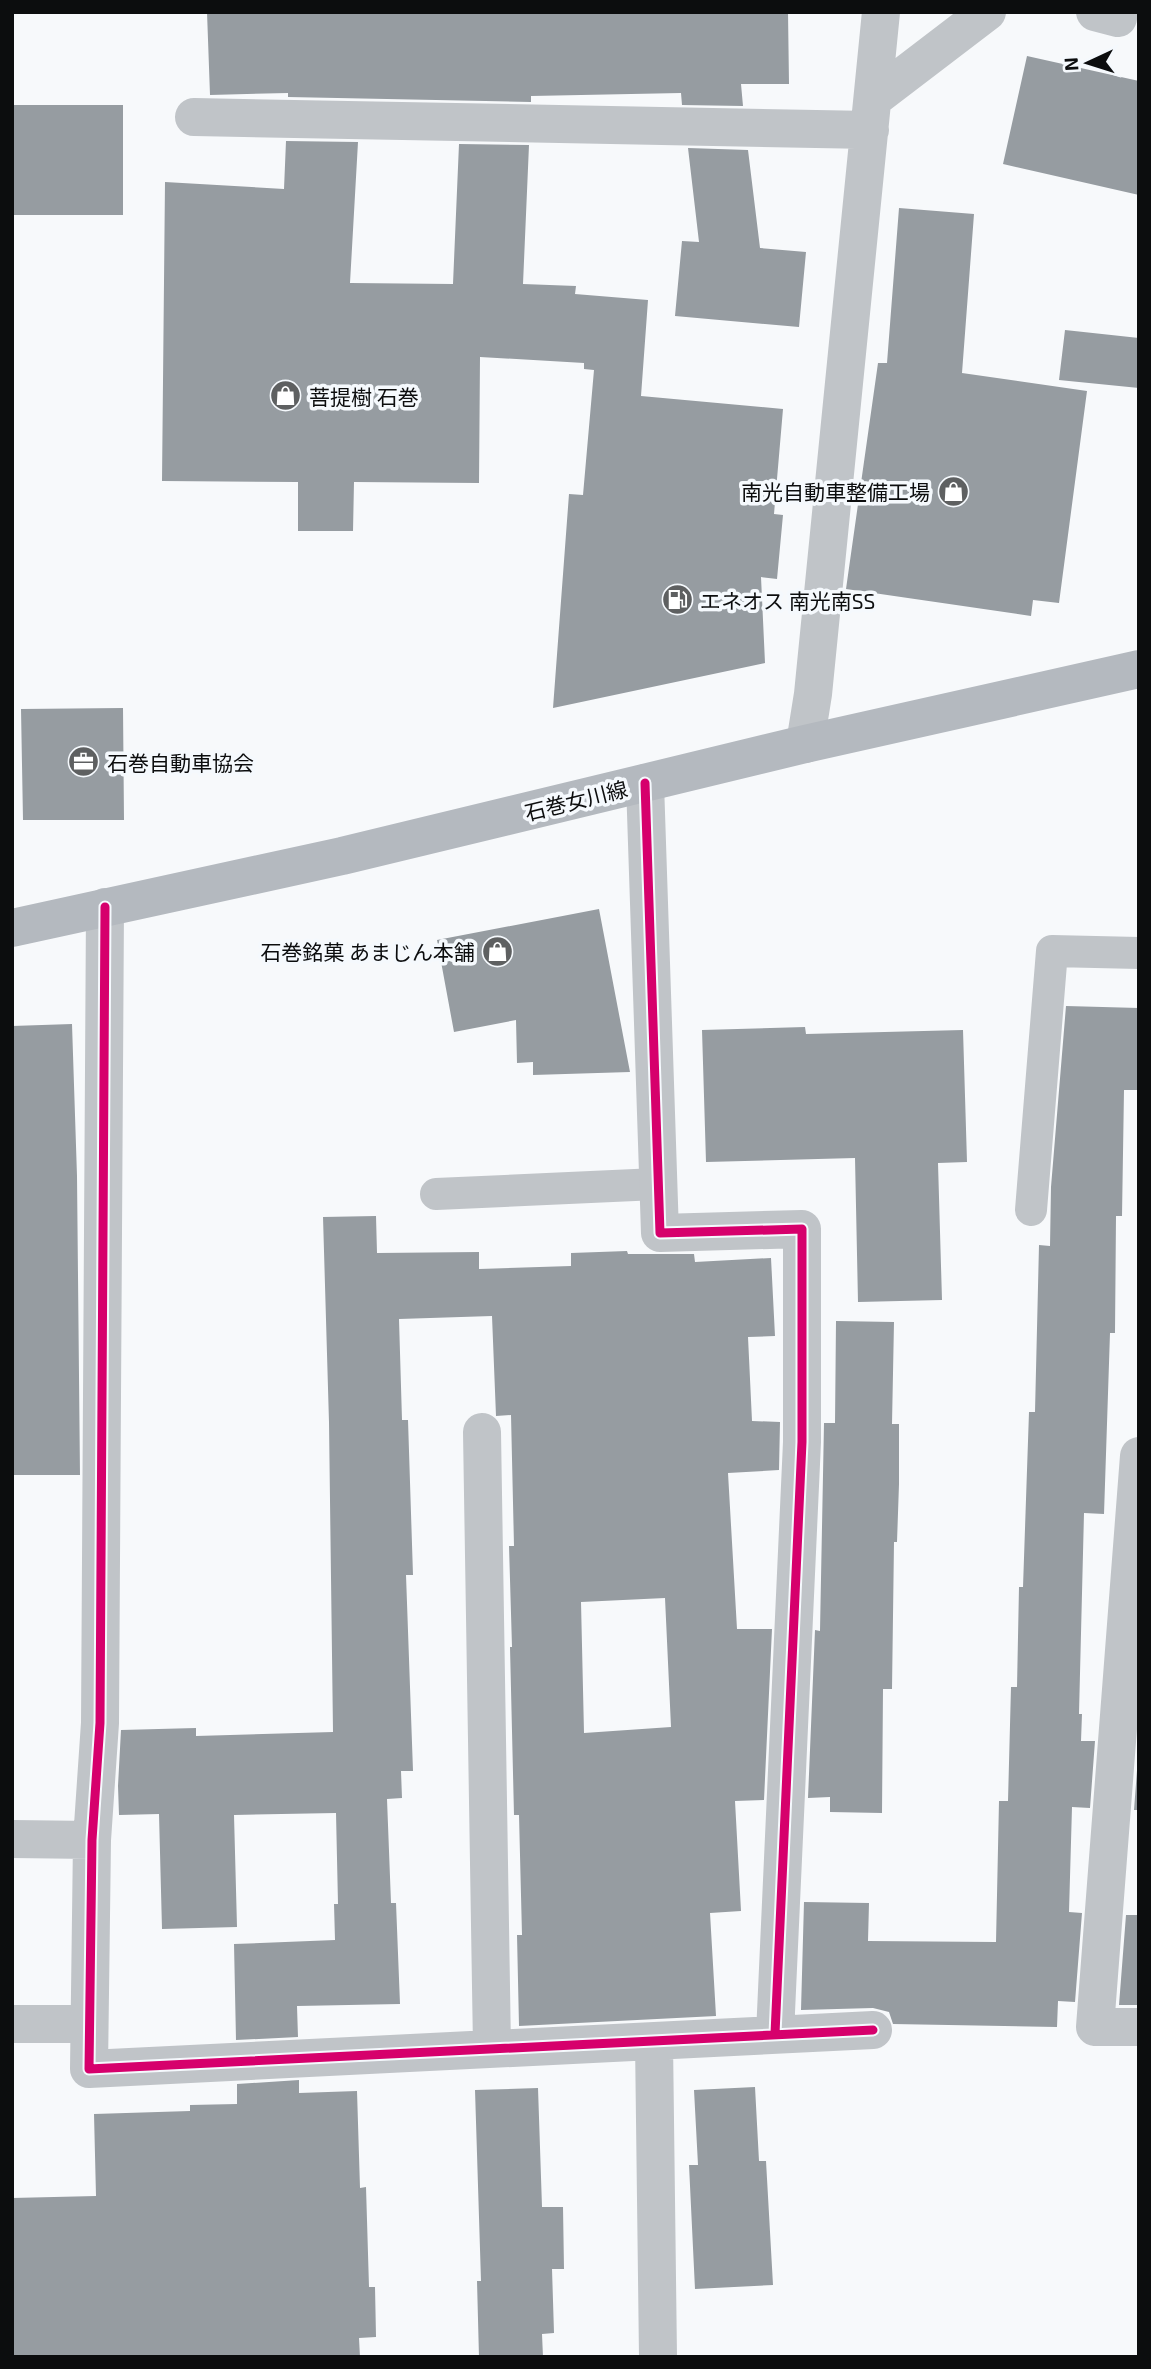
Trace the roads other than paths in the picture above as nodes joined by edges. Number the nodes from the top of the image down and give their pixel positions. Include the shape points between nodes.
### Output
1 (881, 12) edge
2 (987, 12) edge
3 (1095, 12) edge
4 (1119, 12) edge
5 (871, 115) junction
6 (194, 117) dead end
7 (1139, 669) edge
8 (805, 744) junction
9 (645, 783) junction
10 (106, 907) junction
11 (12, 928) edge
12 (1139, 953) edge
13 (657, 1185) junction
14 (436, 1194) dead end
15 (1031, 1210) dead end
16 (482, 1433) dead end
17 (1139, 1456) edge
18 (12, 1839) edge
19 (92, 1840) junction
20 (12, 2024) edge
21 (89, 2024) junction
22 (1139, 2027) edge
23 (873, 2030) dead end
24 (775, 2034) junction
25 (654, 2041) junction
26 (492, 2048) junction
27 (657, 2357) edge

1 - 5 street
2 - 5 street
3 - 4 street via 1118,18
5 - 6 street
5 - 8 street
7 - 8 main road, 石巻女川線
8 - 9 main road, 石巻女川線
9 - 10 main road, 石巻女川線
9 - 13 street
10 - 11 main road, 石巻女川線
10 - 19 street via 100,1723
12 - 15 lane via 1052,951
13 - 14 lane
13 - 24 street via 660,1233 802,1229 803,1442
16 - 26 street
17 - 22 street via 1095,2027
18 - 19 street
19 - 21 street
20 - 21 street
21 - 26 street via 89,2069
23 - 24 street
24 - 25 street
25 - 26 street
25 - 27 street

